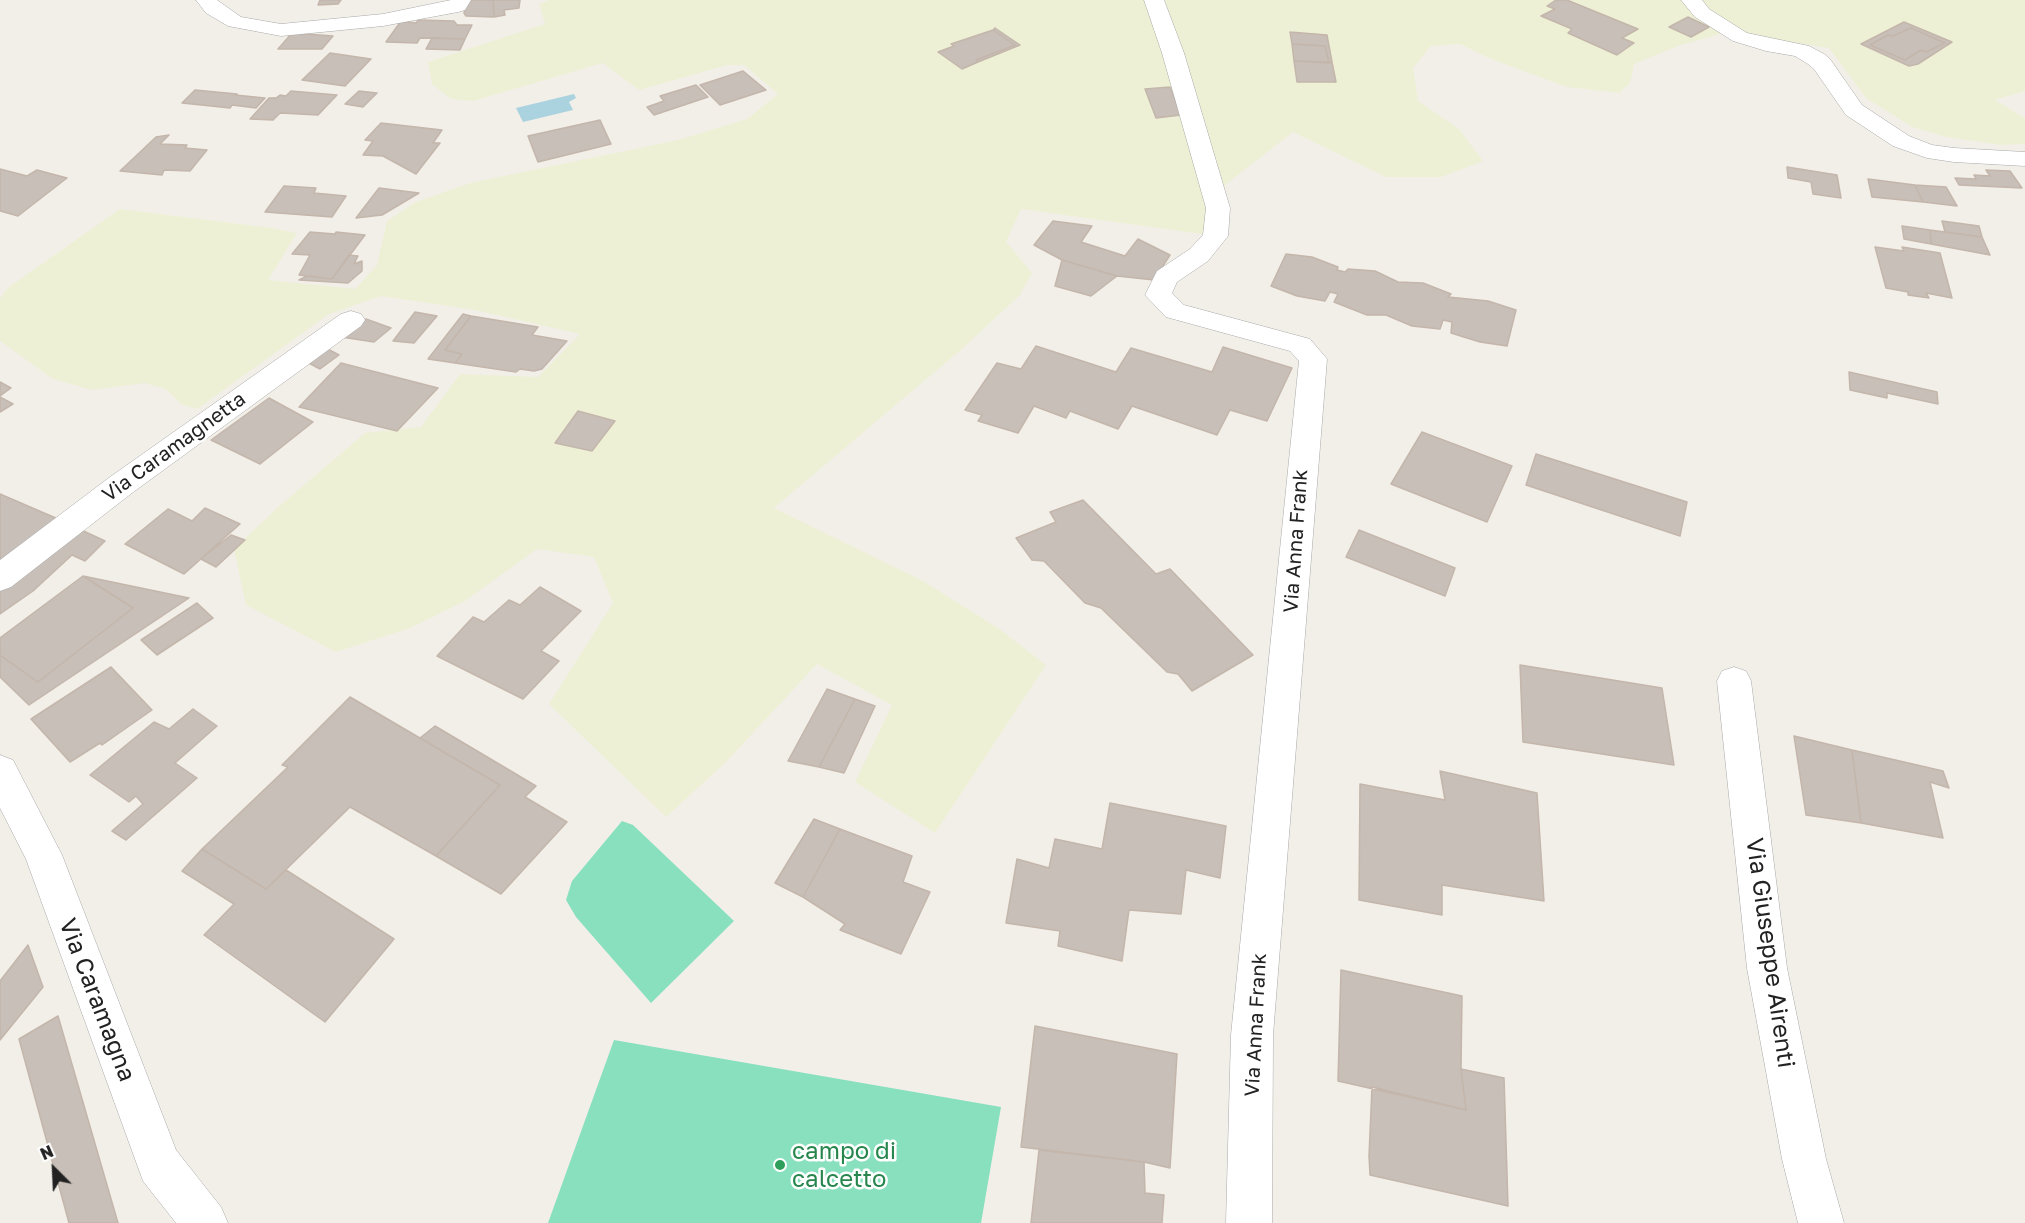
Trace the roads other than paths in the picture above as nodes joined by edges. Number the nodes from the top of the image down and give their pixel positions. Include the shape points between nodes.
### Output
1 (206, 0) edge
2 (461, 0) edge
3 (1154, 0) edge
4 (1691, 0) edge
5 (2025, 159) edge
6 (351, 320) dead end
7 (0, 578) edge
8 (1734, 681) dead end
9 (0, 771) edge
10 (205, 1223) edge
11 (1249, 1223) edge
12 (1821, 1223) edge

1 - 2 street via 235,22 282,30 383,20 458,6
3 - 11 street, Via Anna Frank via 1218,208 1215,236 1199,255 1166,277 1158,295 1175,311 1300,345 1313,359 1252,1035
4 - 5 street via 1702,13 1740,37 1801,51 1822,63 1854,110 1900,141 1927,152
6 - 7 street, Via Caramagnetta via 164,453
8 - 12 street, Via Giuseppe Airenti via 1767,968 1804,1159
9 - 10 street, Via Caramagna via 43,855 159,1165

